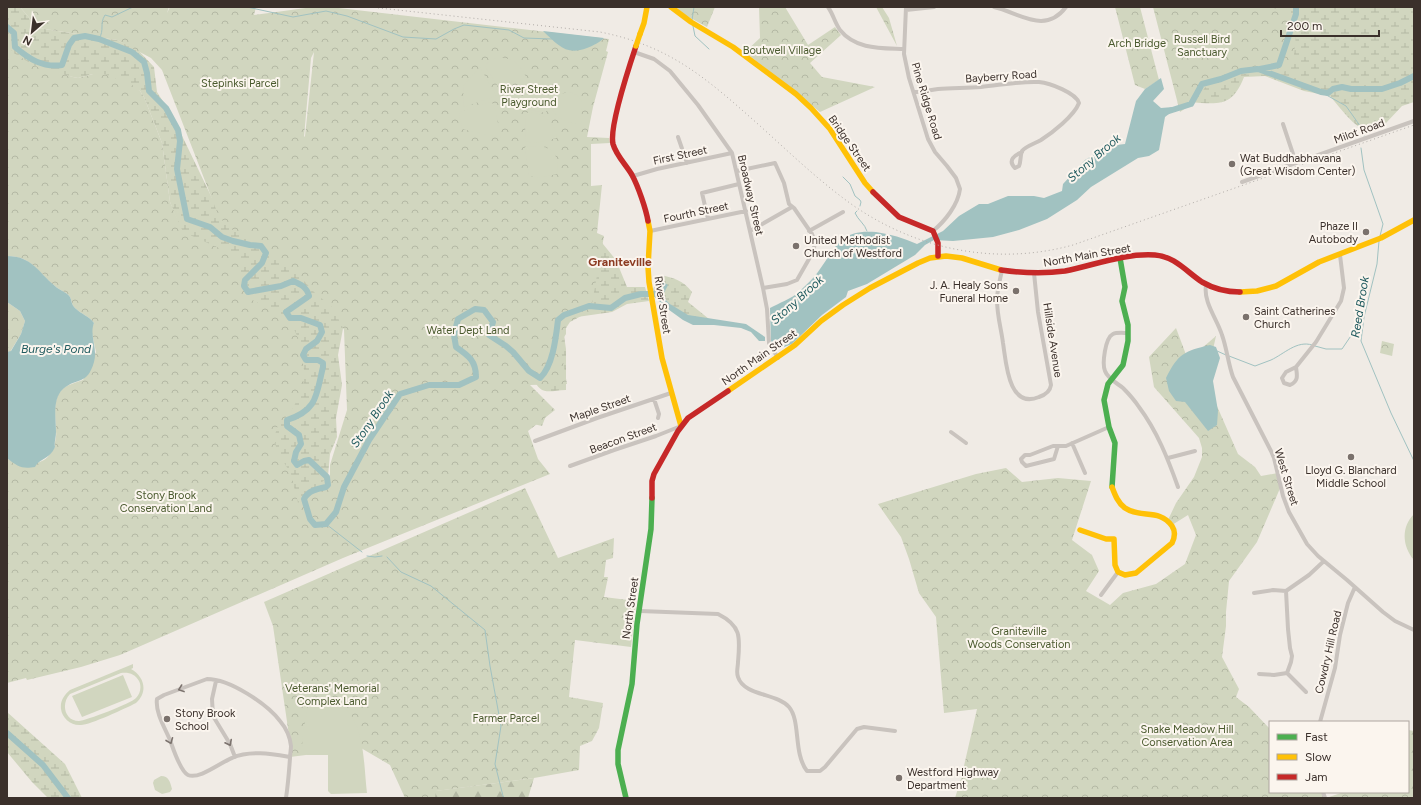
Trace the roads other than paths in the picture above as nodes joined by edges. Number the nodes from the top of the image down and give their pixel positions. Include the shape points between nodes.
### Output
1 (647, 7) edge
2 (671, 7) edge
3 (828, 7) edge
4 (934, 7) edge
5 (994, 7) edge
6 (1066, 7) edge
7 (906, 8) edge
8 (635, 49) junction
9 (904, 50) junction
10 (914, 92) junction
11 (1414, 121) edge
12 (1283, 124) dead end
13 (678, 137) dead end
14 (1022, 152) dead end
15 (732, 153) junction
16 (687, 163) junction
17 (1296, 163) junction
18 (737, 171) junction
19 (633, 176) junction
20 (1242, 182) dead end
21 (739, 184) junction
22 (792, 207) junction
23 (746, 211) junction
24 (843, 212) dead end
25 (708, 219) junction
26 (1414, 220) edge
27 (750, 231) junction
28 (809, 231) junction
29 (650, 232) junction
30 (934, 233) junction
31 (1340, 255) junction
32 (938, 256) junction
33 (1120, 258) junction
34 (1002, 270) junction
35 (1034, 273) junction
36 (1206, 285) junction
37 (763, 288) junction
38 (1128, 333) junction
39 (778, 358) junction
40 (1296, 367) junction
41 (1111, 379) junction
42 (671, 393) junction
43 (654, 399) junction
44 (658, 418) dead end
45 (681, 426) junction
46 (1109, 427) junction
47 (951, 432) dead end
48 (535, 441) dead end
49 (966, 443) dead end
50 (1072, 443) junction
51 (1058, 446) junction
52 (1195, 451) dead end
53 (1168, 458) junction
54 (570, 466) dead end
55 (1085, 473) dead end
56 (1178, 487) dead end
57 (1080, 530) dead end
58 (1324, 561) junction
59 (1118, 572) junction
60 (1355, 587) junction
61 (1286, 591) junction
62 (1254, 593) dead end
63 (1101, 595) dead end
64 (640, 611) junction
65 (1414, 630) edge
66 (1287, 673) junction
67 (1259, 674) dead end
68 (216, 681) junction
69 (1306, 692) dead end
70 (1320, 721) edge
71 (895, 731) dead end
72 (235, 757) junction
73 (290, 757) junction
74 (286, 798) edge
75 (626, 798) edge

1 - 8 main road, River Street, bridge
2 - 30 main road, Bridge Street via 733,47 796,94 830,129 865,183 879,199 899,217
3 - 9 street via 840,30 854,42 872,48
4 - 7 street
5 - 6 street via 1040,21 1053,19
7 - 9 street, Pine Ridge Road
8 - 15 street, Broadway Street via 670,71
8 - 19 main road, River Street via 612,134 617,152
9 - 10 street, Pine Ridge Road via 905,63
10 - 14 street, Bayberry Road via 1038,82 1057,87 1075,97 1078,103 1072,113 1055,130
10 - 30 street, Pine Ridge Road via 928,139 956,178 960,189 957,200
11 - 17 street, Milot Road
12 - 17 street
13 - 16 street
15 - 16 street, First Street
15 - 18 street, Broadway Street
16 - 19 street, First Street
17 - 20 street, Milot Road
18 - 21 street, Broadway Street
18 - 22 street via 775,163
19 - 29 main road, River Street
21 - 23 street, Broadway Street
21 - 25 street via 702,193
22 - 27 street
22 - 28 street
23 - 25 street, Fourth Street
23 - 27 street, Broadway Street
24 - 28 street
25 - 29 street, Fourth Street
26 - 31 main road, North Main Street via 1379,240
27 - 37 street, Broadway Street
28 - 37 street via 814,240 814,247 799,278 787,284
29 - 42 main road, River Street via 650,290
30 - 32 main road
31 - 36 main road, North Main Street via 1314,265 1280,285 1266,290 1239,293
31 - 40 street via 1344,288 1341,301 1322,334
32 - 34 main road, North Main Street via 952,257
32 - 39 main road, North Main Street via 916,264 868,289 828,316
33 - 35 main road, North Main Street via 1062,271
33 - 36 main road, North Main Street via 1165,256
33 - 38 main road via 1124,287 1122,301
34 - 35 main road, North Main Street
34 - 35 street, Hillside Avenue via 996,301 1009,378 1021,397 1029,400 1044,395 1049,391 1050,385
36 - 58 street, West Street via 1205,293 1222,334 1229,367 1274,458 1289,512 1307,544
37 - 39 street, Broadway Street via 769,343
38 - 41 main road via 1125,360
38 - 41 street via 1113,334 1109,338 1103,365
39 - 45 main road, North Main Street via 691,416
40 - 40 street via 1296,382 1290,385 1284,383 1284,373
41 - 46 main road via 1104,400
41 - 53 street via 1139,407
42 - 43 street, Maple Street
42 - 45 main road, River Street
43 - 44 street
43 - 48 street, Maple Street
45 - 54 street, Beacon Street
45 - 64 main road, North Street via 658,466 652,482 651,529
46 - 50 street
46 - 59 main road via 1115,452 1112,488 1119,503 1131,512 1159,515 1168,520 1175,530 1172,543 1136,573 1125,575
47 - 49 street
50 - 51 street
50 - 55 street
51 - 51 street via 1030,456 1025,455 1021,459 1022,462 1026,466 1054,460
52 - 53 street
53 - 56 street
57 - 59 main road via 1114,539 1114,565
58 - 60 street, West Street
58 - 61 street
59 - 63 street
60 - 65 street, West Street via 1387,616
60 - 70 street, Cowdry Hill Road via 1348,603 1335,668
61 - 62 street
61 - 66 street via 1292,656
64 - 71 street via 718,614 728,618 739,633 739,682 745,687 785,703 790,709 802,765 807,771 820,771 825,767 857,729 864,727
64 - 75 main road, North Street via 631,690 618,750 618,764
66 - 67 street
66 - 69 street
68 -> 72 street via 212,699 213,716
68 -> 72 street via 210,679 164,695 157,699 156,704 179,762 188,776 195,776
68 - 73 street via 242,690 280,720 288,735
72 - 73 street via 243,754
73 - 74 street

